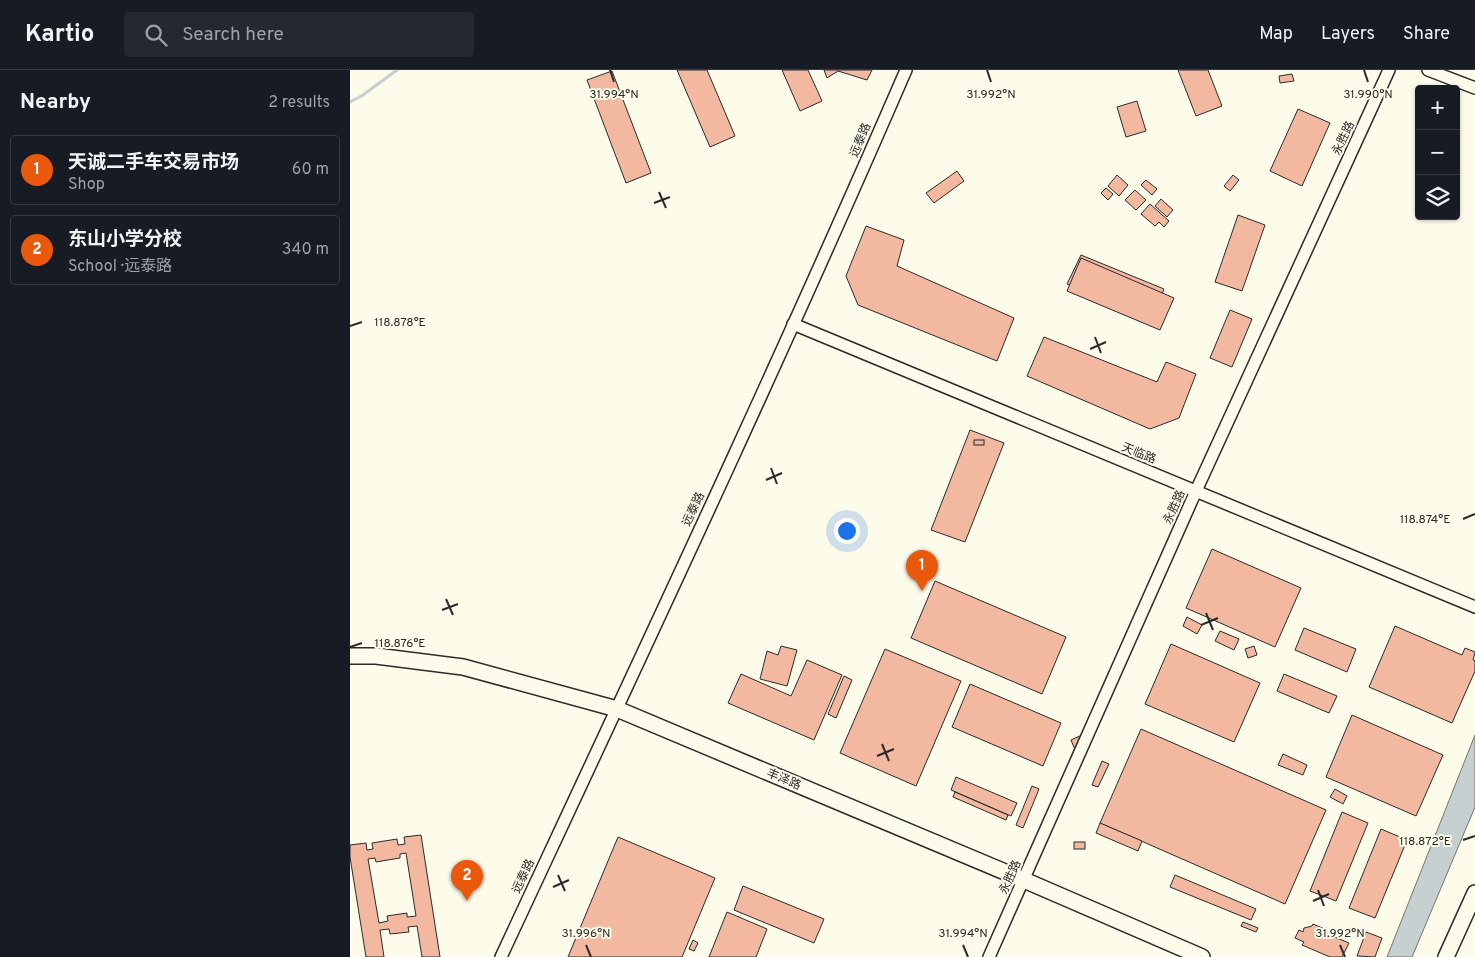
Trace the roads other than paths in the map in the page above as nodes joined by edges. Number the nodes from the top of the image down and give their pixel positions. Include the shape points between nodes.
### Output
1 (906, 70) edge
2 (1389, 70) edge
3 (1428, 70) edge
4 (1475, 88) edge
5 (793, 324) junction
6 (1196, 491) junction
7 (1475, 607) edge
8 (350, 656) edge
9 (616, 709) junction
10 (1024, 880) junction
11 (1475, 892) edge
12 (501, 957) edge
13 (989, 957) edge
14 (1202, 957) edge
15 (1446, 957) edge

1 - 5 street, 远泰路
2 - 6 street, 永胜路
3 - 4 street
5 - 6 street, 天临路
5 - 9 street, 远泰路
6 - 7 street, 天临路
6 - 10 street, 永胜路
8 - 9 main road, 丰泽路 via 376,656 463,667
9 - 10 main road, 丰泽路
9 - 12 street, 远泰路
10 - 13 street, 永胜路
10 - 14 main road, 丰泽路
11 - 15 main road

